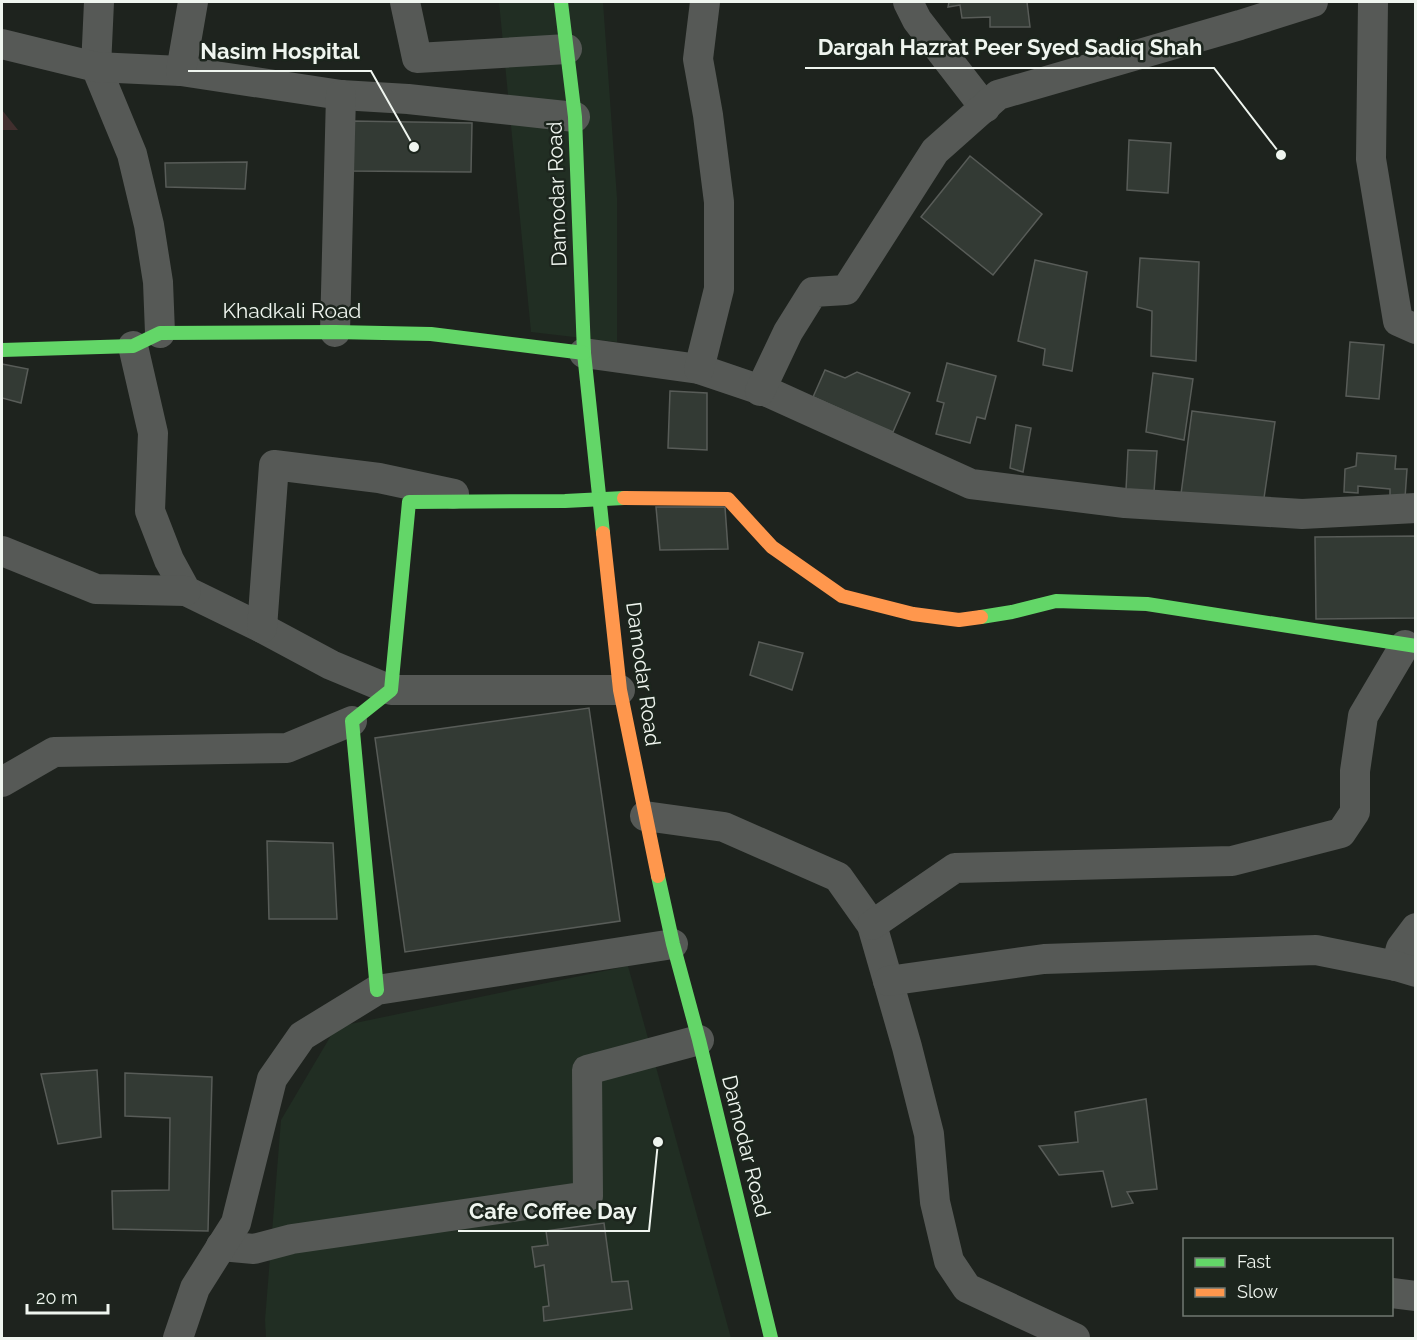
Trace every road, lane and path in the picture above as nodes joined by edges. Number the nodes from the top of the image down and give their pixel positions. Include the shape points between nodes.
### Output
1 (99, 2) edge
2 (193, 2) edge
3 (405, 2) edge
4 (561, 2) edge
5 (705, 2) edge
6 (908, 2) edge
7 (1312, 2) edge
8 (1373, 2) edge
9 (2, 44) edge
10 (567, 49) junction
11 (417, 58) junction
12 (96, 67) junction
13 (181, 70) junction
14 (341, 95) junction
15 (408, 99) junction
16 (985, 108) junction
17 (575, 117) junction
18 (1416, 329) edge
19 (335, 332) junction
20 (160, 333) junction
21 (133, 346) junction
22 (2, 350) edge
23 (584, 353) junction
24 (699, 369) junction
25 (760, 392) junction
26 (601, 498) junction
27 (465, 501) junction
28 (1416, 508) edge
29 (2, 551) edge
30 (186, 591) junction
31 (262, 628) junction
32 (1410, 646) edge
33 (391, 690) junction
34 (620, 690) junction
35 (352, 721) junction
36 (2, 782) edge
37 (645, 816) junction
38 (872, 925) junction
39 (1416, 928) edge
40 (674, 944) junction
41 (1406, 969) edge
42 (888, 981) junction
43 (377, 990) junction
44 (699, 1040) junction
45 (221, 1246) junction
46 (1393, 1293) edge
47 (1416, 1296) edge
48 (178, 1338) edge
49 (771, 1338) edge
50 (1075, 1338) edge

1 - 12 street
2 - 13 street
3 - 11 street
4 - 10 street, Damodar Road
5 - 24 street via 698,59 719,202 719,289
6 - 16 street via 917,20
7 - 16 street via 998,95
8 - 18 street via 1371,159 1398,321
9 - 12 street
10 - 11 street
10 - 17 street, Damodar Road
11 - 15 street
12 - 13 street
12 - 20 street via 132,154 158,282
13 - 14 street
14 - 15 street
14 - 19 street
15 - 17 street
16 - 25 street via 935,151 846,290 813,292 788,332
17 - 23 street, Damodar Road
19 - 20 street, Khadkali Road
19 - 23 street, Khadkali Road via 431,334
20 - 21 street, Khadkali Road
21 - 22 street, Khadkali Road
21 - 30 street via 153,433 150,511
23 - 24 street
23 - 26 street, Damodar Road
24 - 25 street
25 - 28 street via 971,484 1125,503 1302,514
26 - 27 street
26 - 32 street via 728,499 772,547 842,596 913,614 959,620 1056,602 1147,604
26 - 34 street, Damodar Road
27 - 31 street via 457,494 379,478 274,465
27 - 33 street via 409,502
29 - 30 street via 96,589
30 - 31 street
31 - 33 street via 331,665
32 - 38 street via 1363,716 1355,771 1355,812 1341,833 1232,861 955,868
33 - 34 street
33 - 35 street
34 - 37 street, Damodar Road
35 - 36 street via 287,748 54,752
35 - 43 street
37 - 38 street via 724,827 838,877
37 - 40 street, Damodar Road
38 - 42 street
39 - 41 street via 1401,948
40 - 43 street
40 - 44 street, Damodar Road
41 - 42 street via 1316,950 1044,959
42 - 50 street via 929,1134 935,1202 949,1261 967,1288
43 - 45 street via 302,1036 272,1079 236,1222
44 - 45 street via 586,1070 588,1196 292,1239 254,1249
44 - 49 street, Damodar Road
45 - 48 street via 195,1288
46 - 47 street

